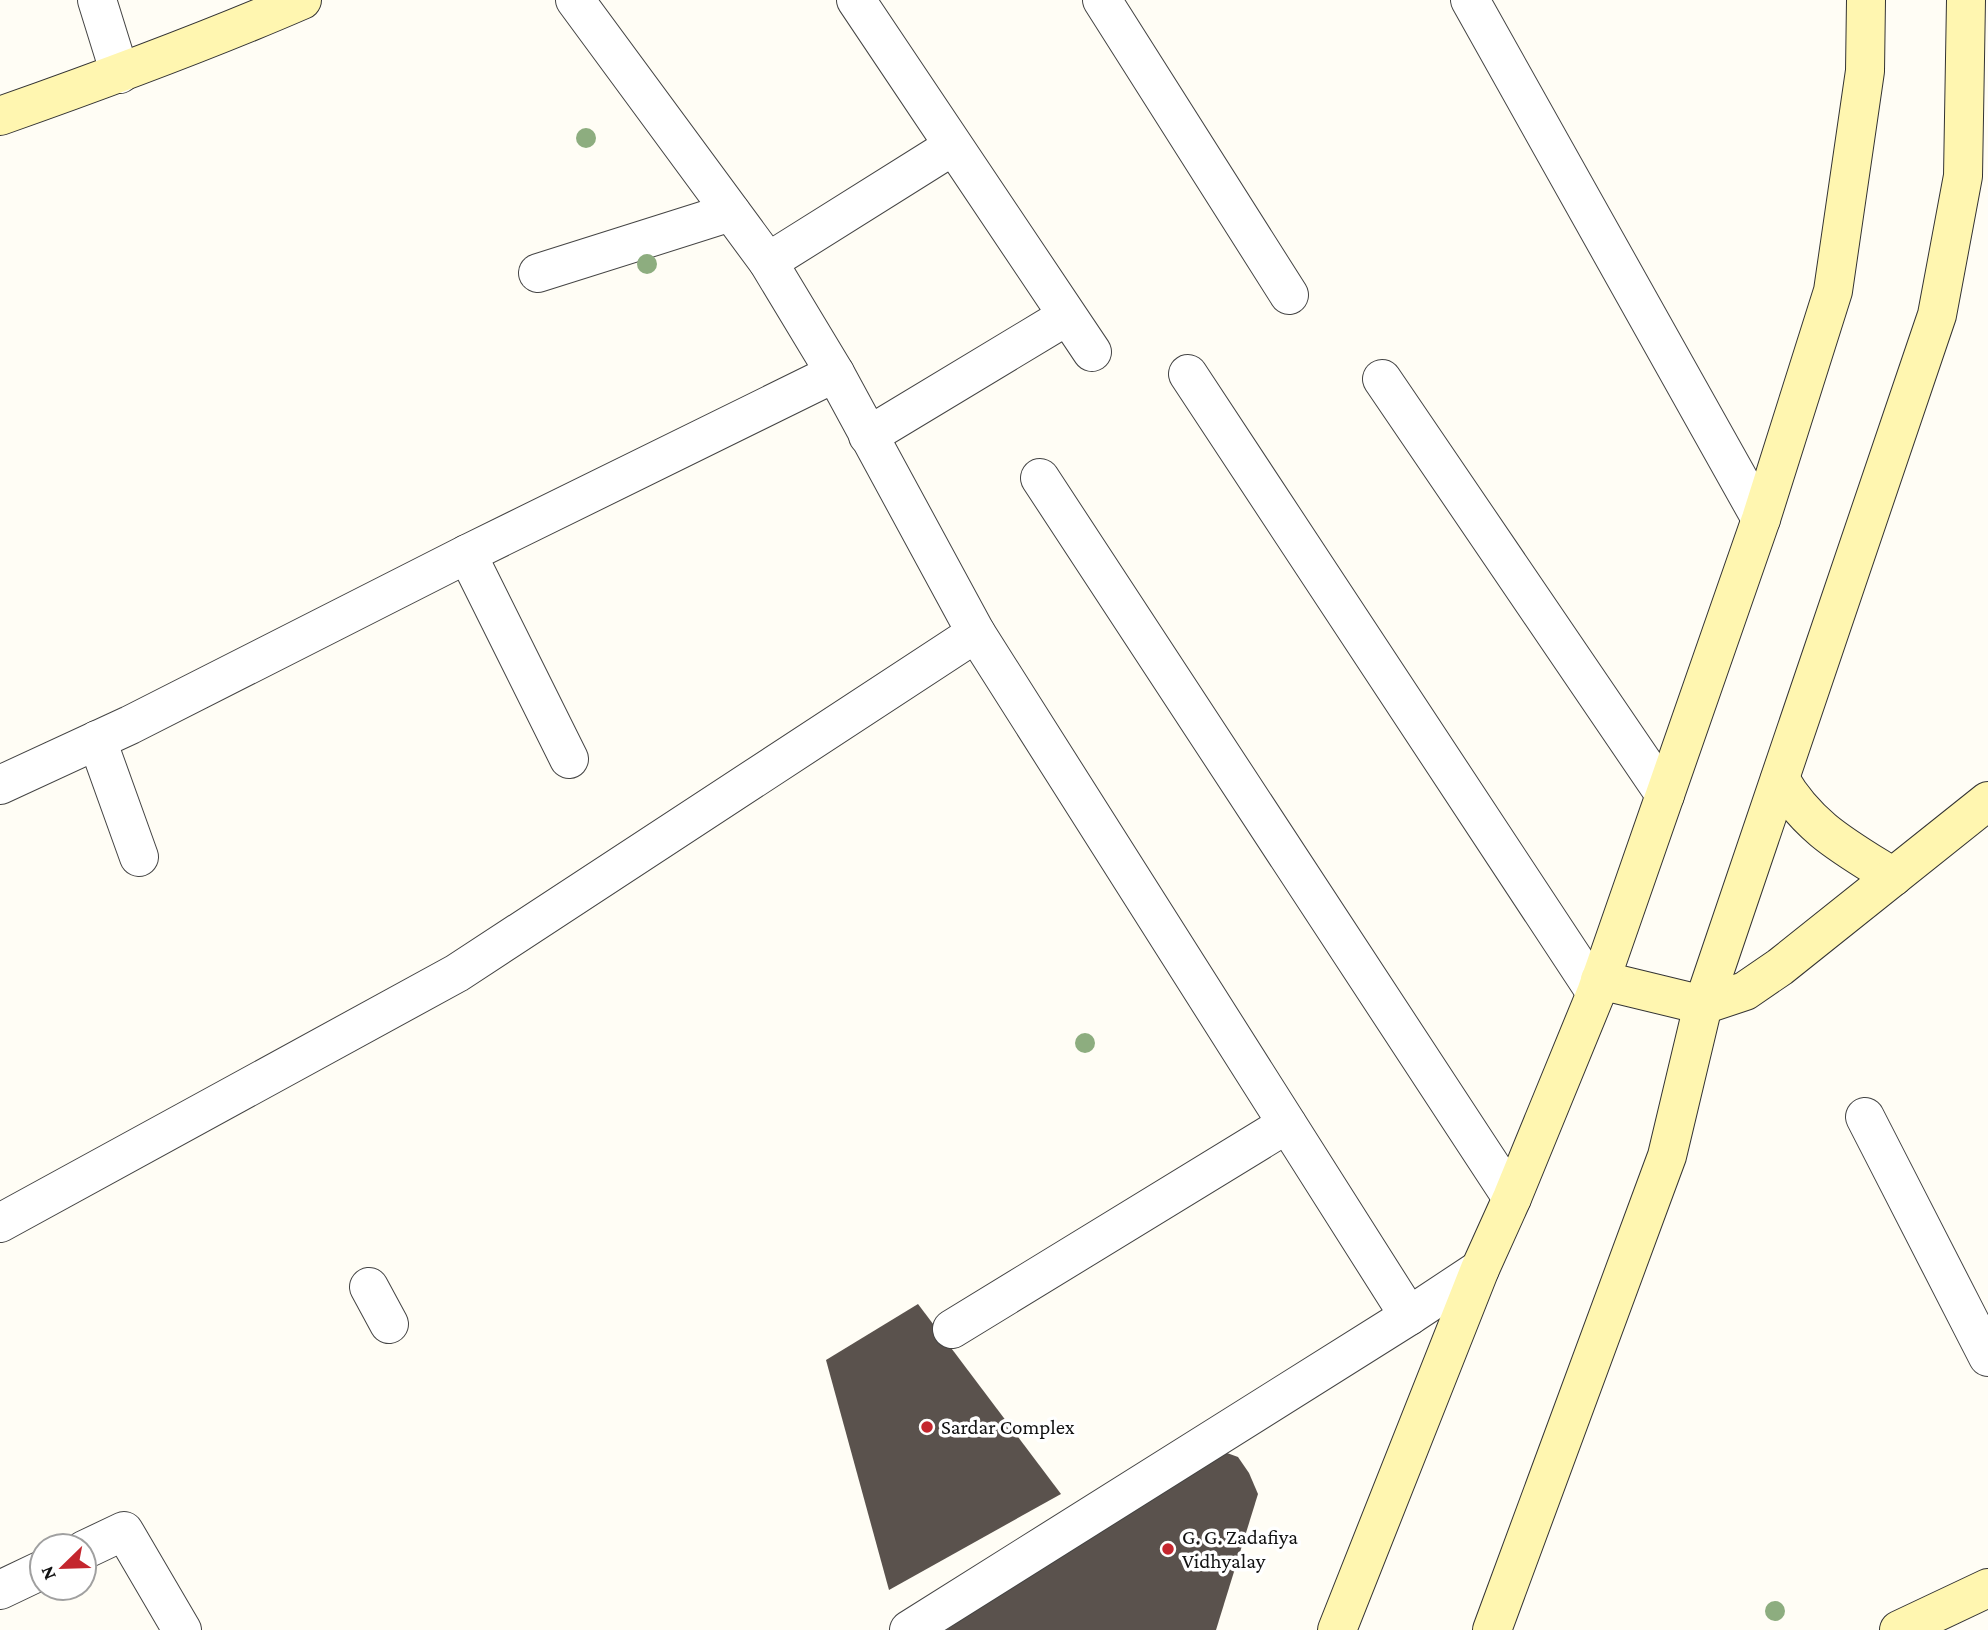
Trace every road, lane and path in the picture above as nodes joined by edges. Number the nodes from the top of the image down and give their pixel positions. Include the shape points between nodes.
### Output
1 (97, 0) edge
2 (302, 0) edge
3 (575, 0) edge
4 (856, 0) edge
5 (1102, 0) edge
6 (1470, 0) edge
7 (1866, 0) edge
8 (1966, 0) edge
9 (120, 74) junction
10 (0, 116) edge
11 (953, 146) junction
12 (731, 212) junction
13 (768, 262) junction
14 (538, 273) dead end
15 (1289, 295) dead end
16 (1067, 316) junction
17 (1092, 352) dead end
18 (835, 373) junction
19 (1188, 374) dead end
20 (1382, 379) dead end
21 (869, 436) junction
22 (1040, 478) dead end
23 (1761, 519) junction
24 (467, 554) junction
25 (976, 633) junction
26 (97, 740) junction
27 (569, 759) dead end
28 (1780, 779) junction
29 (0, 785) edge
30 (1665, 795) junction
31 (1988, 801) edge
32 (139, 857) dead end
33 (1892, 877) junction
34 (1598, 987) junction
35 (1703, 1005) junction
36 (1865, 1117) dead end
37 (1287, 1124) junction
38 (1512, 1198) junction
39 (0, 1223) edge
40 (1480, 1269) junction
41 (369, 1287) dead end
42 (1409, 1316) junction
43 (389, 1324) dead end
44 (952, 1329) dead end
45 (1988, 1357) edge
46 (98, 1543) edge
47 (28, 1577) edge
48 (1988, 1588) edge
49 (0, 1590) edge
50 (182, 1630) edge
51 (909, 1630) edge
52 (1337, 1630) edge
53 (1492, 1630) edge
54 (1899, 1630) edge

1 - 9 street
2 - 9 main road
3 - 12 street
4 - 11 street
5 - 15 street
6 - 23 street
7 - 23 main road via 1865,71 1833,291
8 - 28 main road via 1963,176 1937,315
9 - 10 main road
11 - 13 street
11 - 16 street
12 - 13 street
12 - 14 street
13 - 18 street
16 - 17 street
16 - 21 street
18 - 21 street
18 - 24 street
19 - 34 street
20 - 30 street
21 - 25 street
22 - 38 street
23 - 30 main road
24 - 26 street
24 - 27 street
25 - 37 street
25 - 39 street via 457,973
26 - 29 street
26 - 32 street
28 - 33 main road via 1813,823
28 - 35 main road
30 - 34 main road
31 - 33 main road
33 - 35 main road via 1754,985
34 - 35 main road
34 - 38 main road
35 - 53 main road via 1667,1156
36 - 45 street
37 - 42 street
37 - 44 street
38 - 40 main road
40 - 42 street
40 - 52 main road
41 - 43 street
42 - 51 street
46 - 50 street via 124,1531
47 - 49 street
48 - 54 main road

